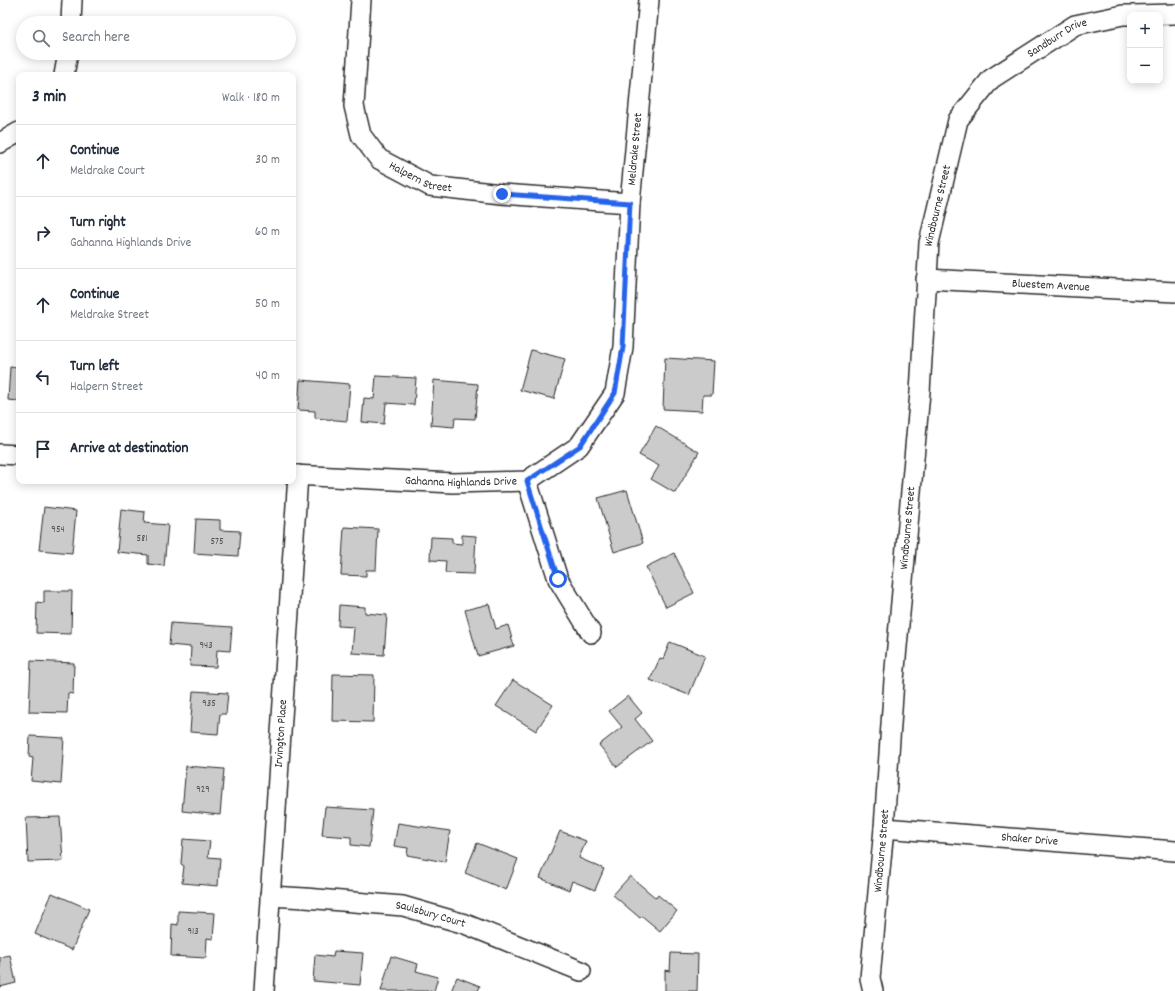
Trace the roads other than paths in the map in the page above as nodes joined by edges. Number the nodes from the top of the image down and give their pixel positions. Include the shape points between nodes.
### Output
1 (72, 0) edge
2 (361, 0) edge
3 (649, 0) edge
4 (1163, 14) edge
5 (1175, 14) edge
6 (1127, 15) edge
7 (71, 16) edge
8 (67, 60) edge
9 (65, 72) edge
10 (991, 79) joint
11 (16, 134) edge
12 (0, 143) edge
13 (630, 203) junction
14 (926, 279) junction
15 (1175, 292) edge
16 (623, 347) joint
17 (0, 454) edge
18 (16, 454) edge
19 (296, 475) edge
20 (527, 481) junction
21 (295, 484) edge
22 (591, 633) dead end
23 (884, 828) junction
24 (1175, 851) edge
25 (270, 896) junction
26 (581, 971) dead end
27 (264, 991) edge
28 (873, 991) edge

1 - 7 street
2 - 13 street, Halpern Street via 354,106 361,135 379,159 430,186
3 - 13 street, Meldrake Street
4 - 5 street, Sandburr Drive
6 - 10 street, Sandburr Drive via 1075,24
8 - 9 street
10 - 14 street, Windbourne Street via 958,120 929,243
11 - 12 street
13 - 16 street, Meldrake Street
14 - 15 street, Bluestem Avenue
14 - 23 street, Windbourne Street via 920,392 894,680
16 - 20 street, Gahanna Highlands Drive via 615,393 580,446
17 - 18 street
19 - 20 street, Gahanna Highlands Drive via 453,483
20 - 22 street via 558,579
21 - 25 street, Irvington Place
23 - 24 street, Shaker Drive
23 - 28 street, Windbourne Street via 870,978
25 - 26 street, Saulsbury Court via 403,906 465,924
25 - 27 street, Irvington Place

